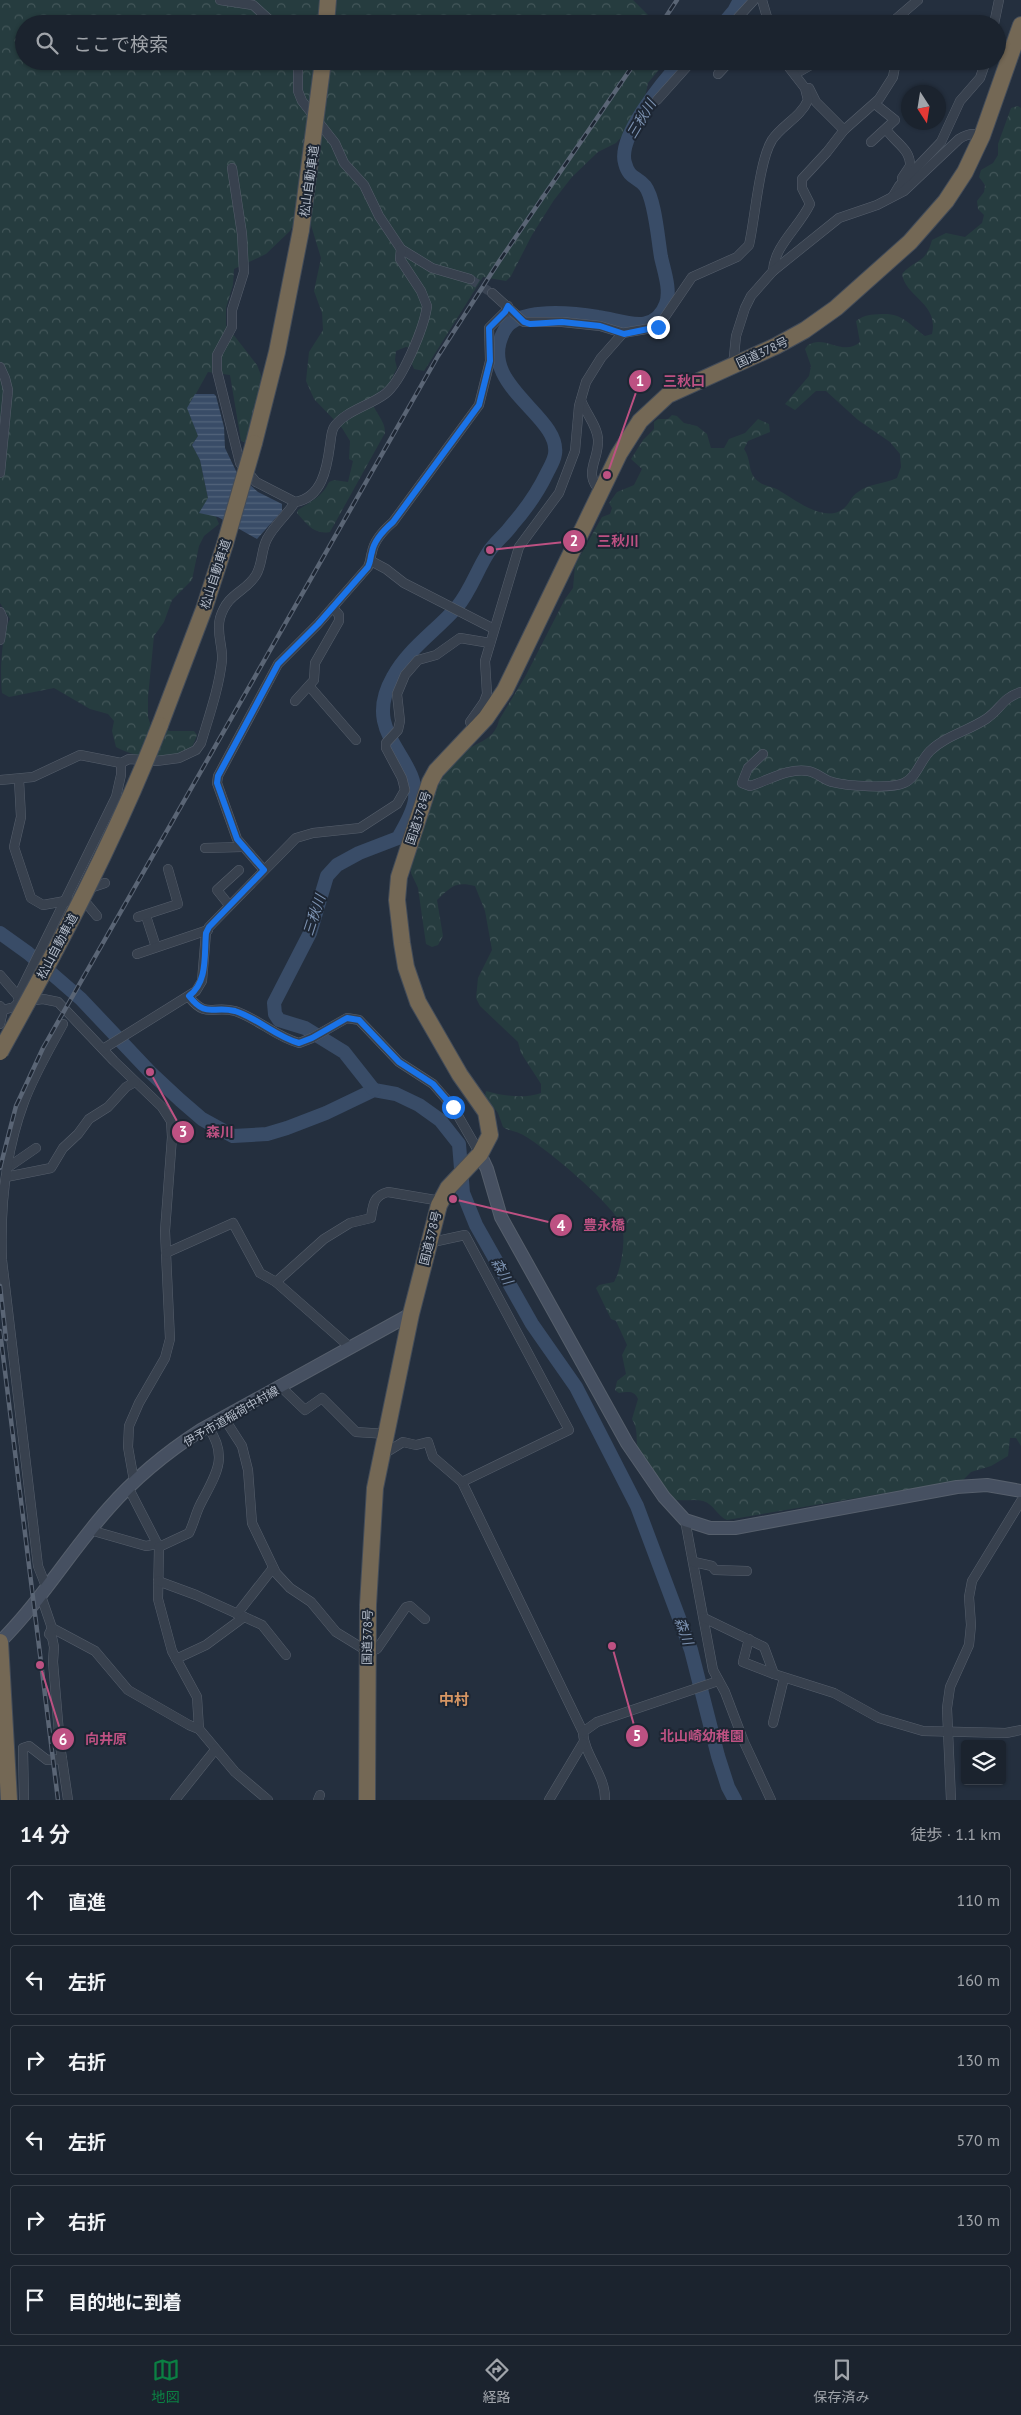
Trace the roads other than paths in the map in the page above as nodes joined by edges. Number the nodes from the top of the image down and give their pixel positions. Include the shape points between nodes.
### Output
1 (220, 0) edge
2 (328, 0) edge
3 (754, 0) edge
4 (762, 0) edge
5 (918, 0) edge
6 (999, 0) edge
7 (264, 15) edge
8 (327, 15) edge
9 (740, 15) edge
10 (766, 15) edge
11 (900, 15) edge
12 (996, 15) edge
13 (1021, 25) edge
14 (1006, 68) edge
15 (298, 70) edge
16 (322, 70) edge
17 (684, 70) edge
18 (722, 70) edge
19 (792, 70) edge
20 (802, 70) edge
21 (894, 70) edge
22 (983, 70) edge
23 (1005, 70) edge
24 (718, 74) dead end
25 (795, 74) junction
26 (802, 84) junction
27 (658, 100) dead end
28 (875, 104) junction
29 (886, 129) junction
30 (844, 130) junction
31 (982, 136) junction
32 (871, 142) dead end
33 (232, 168) dead end
34 (899, 186) junction
35 (891, 198) junction
36 (401, 249) junction
37 (773, 271) junction
38 (470, 279) tunnel mouth
39 (492, 293) tunnel mouth
40 (508, 306) junction
41 (624, 334) junction
42 (733, 366) junction
43 (0, 367) edge
44 (581, 399) junction
45 (0, 473) edge
46 (601, 492) junction
47 (295, 502) junction
48 (371, 561) junction
49 (333, 608) junction
50 (0, 612) edge
51 (494, 629) junction
52 (0, 640) edge
53 (490, 643) junction
54 (310, 686) junction
55 (1021, 692) edge
56 (295, 702) dead end
57 (474, 731) junction
58 (356, 740) dead end
59 (763, 754) dead end
60 (121, 763) junction
61 (0, 780) edge
62 (19, 780) junction
63 (242, 847) junction
64 (205, 848) dead end
65 (168, 869) dead end
66 (239, 870) dead end
67 (264, 870) junction
68 (105, 883) dead end
69 (65, 901) junction
70 (229, 905) junction
71 (97, 916) dead end
72 (208, 930) junction
73 (156, 947) junction
74 (138, 954) dead end
75 (0, 975) edge
76 (189, 996) junction
77 (18, 999) junction
78 (2, 1008) edge
79 (0, 1024) edge
80 (63, 1024) dead end
81 (106, 1047) junction
82 (0, 1052) edge
83 (135, 1082) junction
84 (36, 1148) dead end
85 (476, 1159) junction
86 (6, 1173) junction
87 (444, 1194) junction
88 (428, 1243) junction
89 (166, 1254) junction
90 (276, 1282) junction
91 (412, 1314) junction
92 (351, 1348) junction
93 (281, 1387) junction
94 (224, 1418) junction
95 (208, 1427) junction
96 (387, 1434) junction
97 (382, 1455) junction
98 (462, 1482) junction
99 (131, 1484) junction
100 (1021, 1491) edge
101 (1021, 1501) edge
102 (685, 1520) junction
103 (90, 1530) junction
104 (158, 1546) junction
105 (694, 1562) junction
106 (273, 1568) junction
107 (747, 1571) dead end
108 (158, 1581) junction
109 (44, 1592) junction
110 (240, 1615) junction
111 (704, 1618) junction
112 (425, 1619) dead end
113 (52, 1628) junction
114 (749, 1639) junction
115 (0, 1642) edge
116 (367, 1651) junction
117 (286, 1655) dead end
118 (176, 1659) junction
119 (774, 1674) junction
120 (784, 1678) junction
121 (718, 1681) junction
122 (773, 1723) dead end
123 (199, 1729) junction
124 (1021, 1730) edge
125 (583, 1732) junction
126 (948, 1732) junction
127 (583, 1743) junction
128 (215, 1750) junction
129 (62, 1759) junction
130 (9, 1800) edge
131 (24, 1800) edge
132 (68, 1800) edge
133 (175, 1800) edge
134 (268, 1800) edge
135 (367, 1800) edge
136 (549, 1800) edge
137 (606, 1800) edge
138 (772, 1800) edge
139 (951, 1800) edge

1 - 7 street via 253,5
2 - 8 highway
3 - 9 street
4 - 10 street
5 - 11 street
6 - 12 street
13 - 14 highway, 国道378号
15 - 36 street via 298,91 302,101 335,143 344,163 364,186
16 - 82 highway, 松山自動車道, bridge via 301,230 277,352 226,544 141,774 72,918
17 - 27 street
18 - 24 street
19 - 25 street
20 - 25 street
21 - 28 street via 893,78
22 - 34 street via 960,101 941,142
23 - 31 highway, 国道378号
25 - 26 street
26 - 30 street via 808,86 816,102
26 - 41 street via 808,100 802,112 772,140 769,148 748,246 737,257 692,277 658,327
28 - 29 street via 895,120
28 - 30 street
29 - 32 street
29 - 34 street via 900,143 910,163
30 - 37 street via 802,179 802,188 810,204 789,234
31 - 35 street via 966,134 959,138 911,185
31 - 42 highway, 国道378号 via 957,185 910,242 820,320
33 - 47 street via 244,272 232,310 232,327 217,355 217,371 240,463 256,482
34 - 35 street
35 - 37 street via 862,212 839,218
36 - 38 street via 432,268
36 - 47 street via 400,259 427,306 410,355 392,388 340,419 332,430 324,475 310,496
37 - 42 street via 745,308 736,336
39 - 40 street
40 - 41 street via 524,322 600,326
40 - 48 street via 489,328 490,361 479,405 384,530 372,551
41 - 44 street via 601,358 586,382
42 - 46 highway, 国道378号 via 685,387 653,408 629,436
43 - 45 street via 8,390
44 - 46 street via 597,433 592,474 594,485
44 - 51 street via 578,437 568,471 559,493 519,547
46 - 57 highway, 国道378号 via 505,690
47 - 60 street via 269,536 255,577 226,604 219,630 222,653 219,672 201,743 196,750 179,758
48 - 49 street
48 - 51 street via 448,608
49 - 54 street via 339,615 339,621 315,662 314,680
49 - 63 street via 278,664 218,776 217,783
50 - 52 street via 4,619
51 - 53 street
53 - 57 street via 484,671 487,694 470,722
53 - 67 street via 460,638 436,655 418,660 405,675 397,694 398,730 386,743 405,790 397,804 360,828 296,838
54 - 56 street
54 - 58 street
55 - 59 street via 1006,698 986,719 929,751 910,779 895,786 886,788 830,782 807,771 792,771 745,785 742,782 744,774
57 - 85 highway, 国道378号 via 436,771 430,782 403,864 397,900 406,967 415,996 460,1075 486,1112 490,1134
60 - 62 street via 80,755 33,777
60 - 69 street via 116,797
61 - 62 street
62 - 69 street via 21,817 14,846 28,894 43,905
63 - 64 street
63 - 67 street
65 - 73 street via 178,904 142,916
66 - 70 street via 217,890
67 - 70 street
68 - 69 street
69 - 71 street via 87,904
69 - 77 street
70 - 72 street
72 - 73 street
72 - 76 street via 202,981
73 - 74 street
75 - 77 street
76 - 81 street
76 - 85 street via 203,1010 233,1011 299,1043 347,1018 359,1020 399,1062 433,1084 453,1107
77 - 78 street via 14,1007
77 - 81 street via 58,1002
78 - 79 street
80 - 86 street via 24,1104
81 - 83 street
83 - 86 street via 89,1120 63,1148 51,1168
83 - 89 street via 162,1107 171,1121
84 - 86 street
85 - 87 highway, 国道378号
85 - 102 street via 487,1169 501,1217 627,1443 664,1497
86 - 109 street via 1,1214 2,1260 38,1566
87 - 88 highway, 国道378号
87 - 90 street via 380,1194 374,1200 371,1218 350,1223 324,1239
88 - 91 highway, 国道378号
88 - 98 street via 465,1235 569,1430
89 - 90 street via 234,1223 257,1270
89 - 99 street via 168,1349 129,1426
90 - 92 street
91 - 92 street, 伊予市道稲荷中村線
91 - 96 highway, 国道378号
92 - 93 street, 伊予市道稲荷中村線
93 - 94 street, 伊予市道稲荷中村線
93 - 96 street via 305,1410 322,1398 356,1432
94 - 95 street, 伊予市道稲荷中村線
94 - 106 street via 242,1446 248,1470 252,1523
95 - 99 street, 伊予市道稲荷中村線
95 - 104 street via 215,1436 219,1452 215,1477 189,1533
96 - 97 highway, 国道378号
97 - 98 street via 403,1442 416,1445 428,1442 433,1457
97 - 116 highway, 国道378号 via 375,1488 370,1547
98 - 125 street
99 - 103 street, 伊予市道稲荷中村線
99 - 104 street
100 - 102 street via 987,1485 957,1487 735,1528 710,1528
101 - 126 street via 972,1581 969,1597 971,1637 948,1696
102 - 105 street
103 - 104 street via 146,1546
103 - 109 street, 伊予市道稲荷中村線
104 - 108 street
105 - 107 street via 712,1566 715,1570
105 - 111 street
106 - 110 street
106 - 116 street via 280,1579 310,1602 336,1632
108 - 110 street
108 - 118 street via 158,1599
109 - 113 street
109 - 115 street, 伊予市道稲荷中村線
110 - 117 street via 262,1625
110 - 118 street via 206,1646
111 - 114 street
111 - 121 street
112 - 116 street via 410,1606 406,1607 377,1649
113 - 123 street via 95,1651 128,1690
113 - 129 street via 49,1634 54,1647
114 - 119 street via 764,1647
114 - 119 street via 743,1662
115 - 130 highway
116 - 135 highway, 国道378号
118 - 123 street via 197,1697
119 - 120 street
120 - 122 street
120 - 126 street via 834,1693 892,1723 923,1731
121 - 125 street via 597,1722
121 - 138 street
123 - 128 street
124 - 126 street via 1006,1733
125 - 127 street
126 - 139 street
127 - 136 street
127 - 137 street via 601,1779
128 - 133 street
128 - 134 street
129 - 131 street via 47,1760 29,1746 23,1748
129 - 132 street

